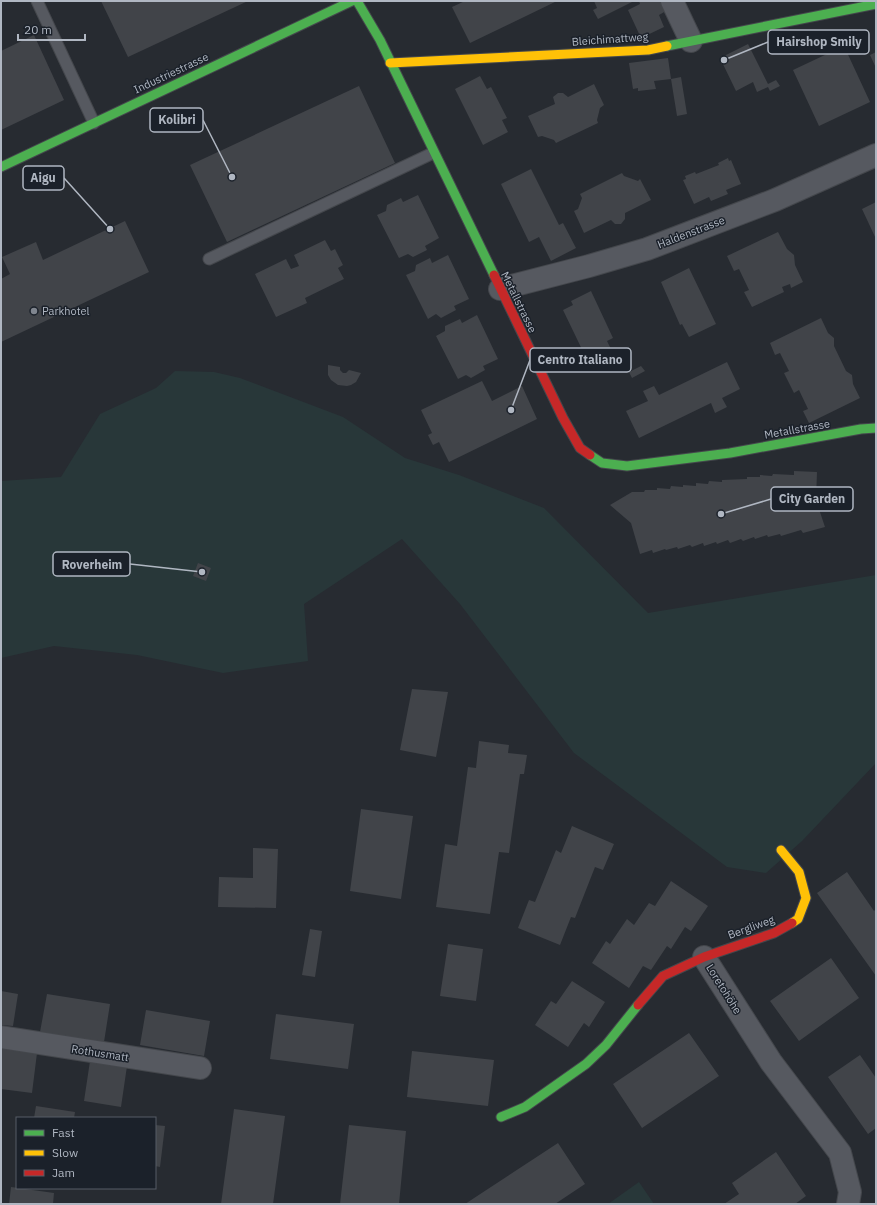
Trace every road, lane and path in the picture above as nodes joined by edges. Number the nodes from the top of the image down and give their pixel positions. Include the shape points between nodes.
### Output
1 (37, 1) edge
2 (352, 1) edge
3 (358, 1) edge
4 (672, 1) edge
5 (876, 4) edge
6 (691, 41) junction
7 (390, 63) junction
8 (94, 123) junction
9 (433, 152) junction
10 (876, 155) edge
11 (1, 167) edge
12 (209, 259) dead end
13 (500, 289) junction
14 (876, 428) edge
15 (780, 850) dead end
16 (704, 957) junction
17 (1, 1037) edge
18 (200, 1068) dead end
19 (501, 1117) dead end
20 (848, 1204) edge

1 - 8 lane
2 - 8 street, Industriestrasse
3 - 7 street, Metallstrasse
4 - 6 street
5 - 6 street, Bleichimattweg
6 - 7 street, Bleichimattweg via 648,50
7 - 9 street, Metallstrasse
8 - 11 street, Industriestrasse
9 - 12 lane
9 - 13 street, Metallstrasse
10 - 13 street, Haldenstrasse via 775,200 647,249
13 - 14 street, Metallstrasse via 580,448 602,463 627,466 714,455
15 - 16 street, Bergliweg via 799,872 803,885 806,898 798,919 774,933
16 - 19 street, Loretohöhe via 663,976 606,1046 586,1064 525,1107
16 - 20 street, Loretohöhe via 771,1062 840,1153 850,1192
17 - 18 street, Rothusmatt

